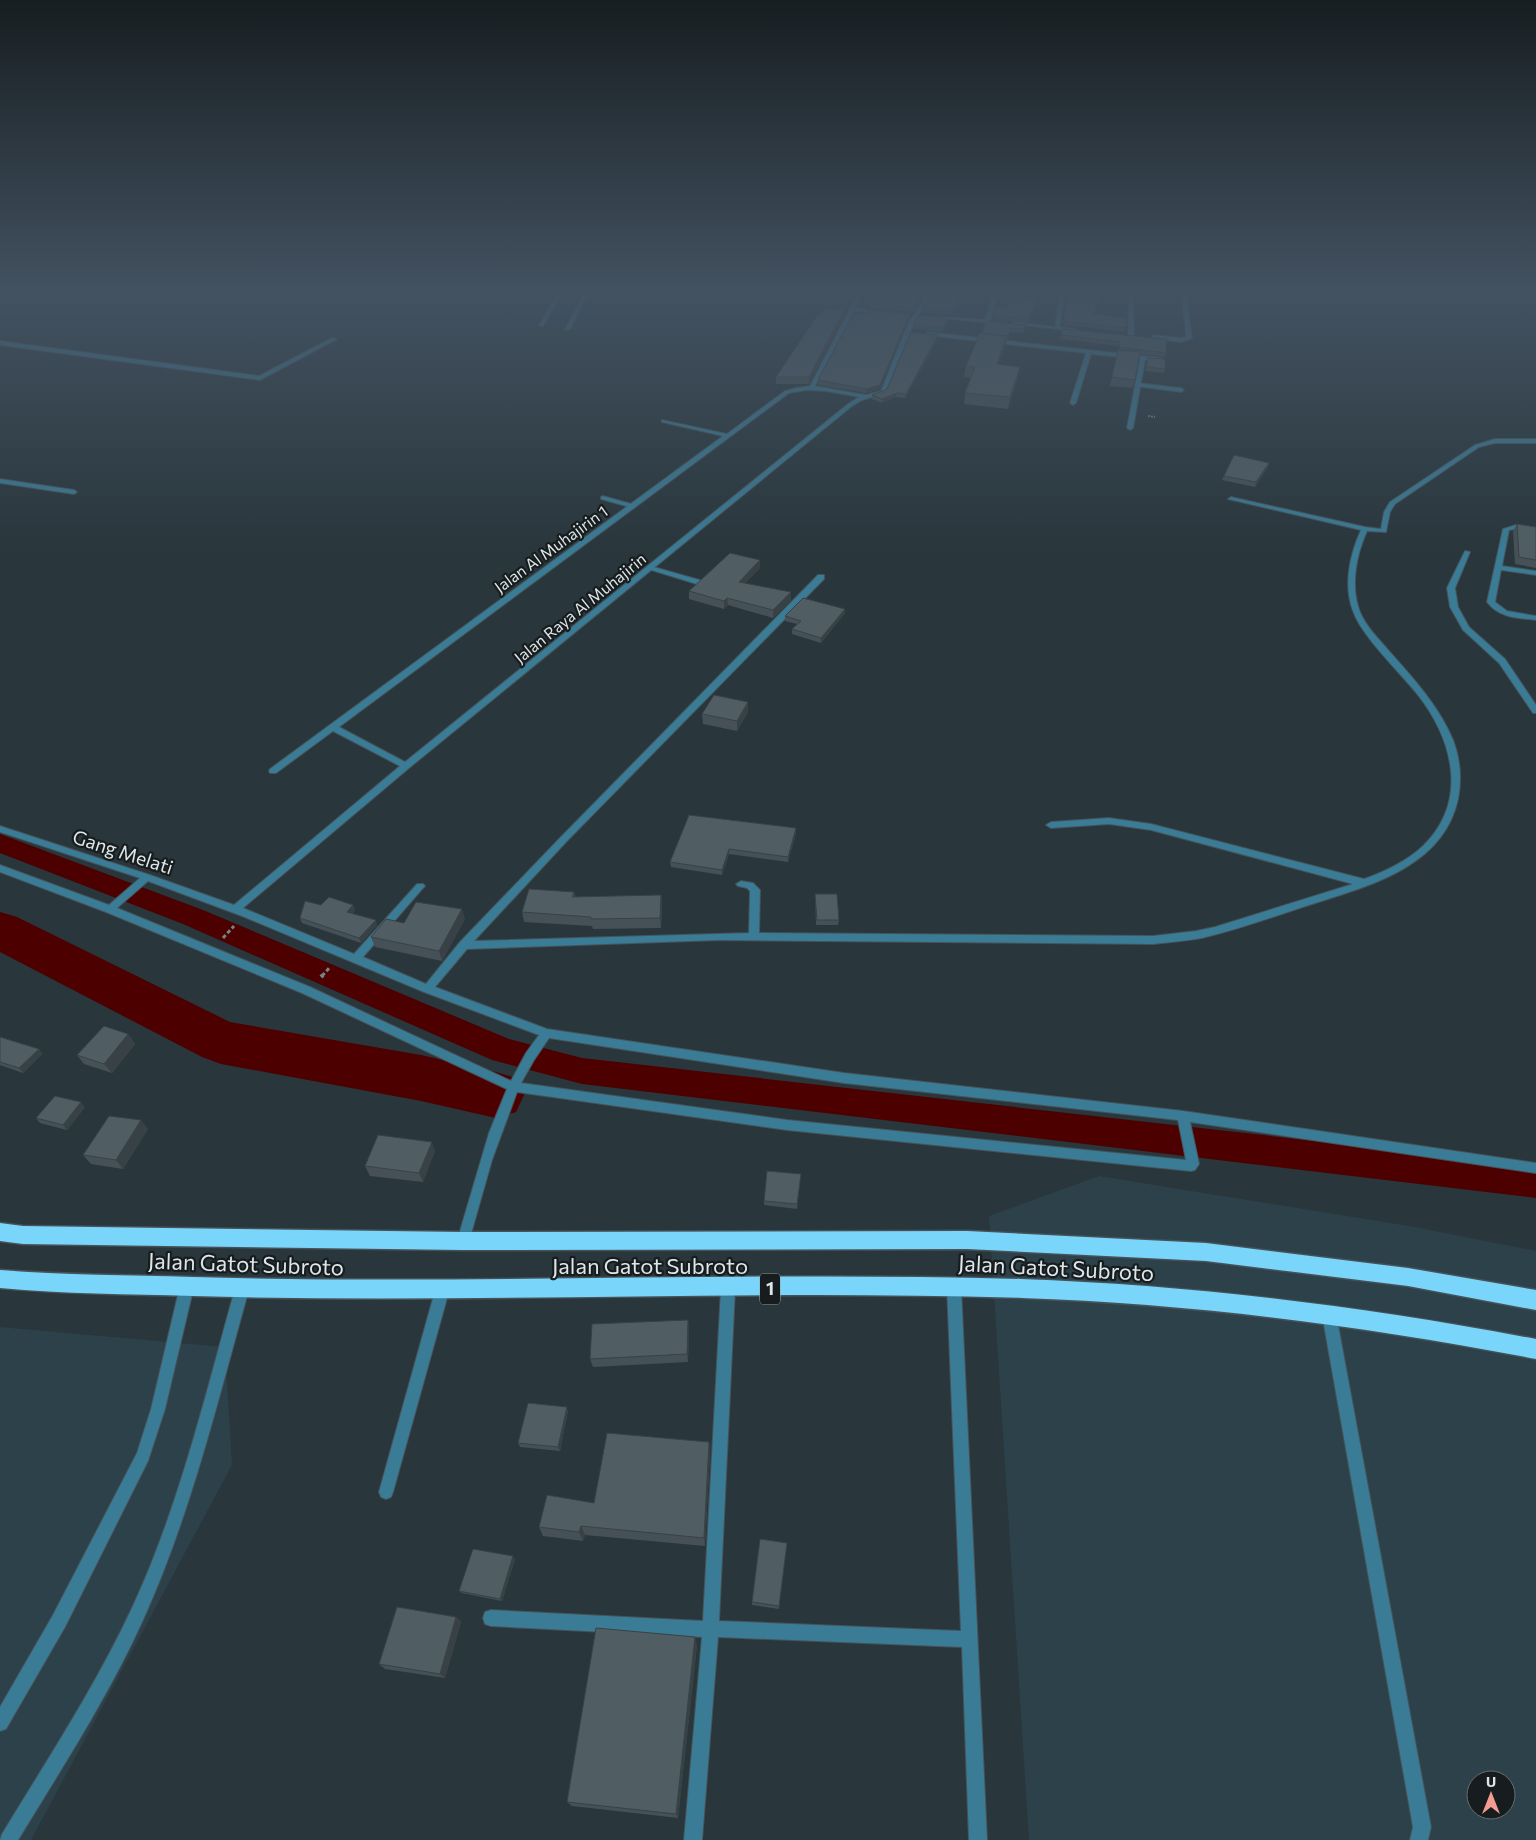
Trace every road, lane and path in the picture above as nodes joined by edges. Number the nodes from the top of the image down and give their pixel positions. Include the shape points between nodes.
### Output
1 (817, 379) edge
2 (888, 379) edge
3 (1081, 379) edge
4 (1138, 379) edge
5 (1137, 385) junction
6 (811, 389) junction
7 (1181, 390) dead end
8 (866, 397) junction
9 (1073, 403) dead end
10 (664, 421) dead end
11 (1130, 428) dead end
12 (729, 436) junction
13 (1536, 441) edge
14 (0, 481) edge
15 (74, 492) dead end
16 (603, 498) dead end
17 (1231, 499) dead end
18 (633, 506) junction
19 (1365, 529) junction
20 (1536, 530) edge
21 (1468, 552) dead end
22 (1497, 566) junction
23 (650, 568) junction
24 (1536, 573) edge
25 (821, 577) dead end
26 (700, 584) edge
27 (1536, 618) edge
28 (1536, 711) edge
29 (333, 727) junction
30 (406, 766) junction
31 (273, 771) dead end
32 (1052, 825) dead end
33 (0, 829) edge
34 (0, 868) edge
35 (147, 877) junction
36 (741, 884) dead end
37 (1365, 884) junction
38 (420, 886) dead end
39 (112, 907) junction
40 (234, 909) junction
41 (754, 937) junction
42 (464, 945) junction
43 (356, 958) junction
44 (428, 989) junction
45 (546, 1033) junction
46 (515, 1082) junction
47 (1184, 1122) junction
48 (1536, 1168) edge
49 (0, 1232) edge
50 (463, 1242) junction
51 (0, 1279) edge
52 (187, 1286) junction
53 (954, 1287) junction
54 (242, 1289) junction
55 (728, 1289) junction
56 (442, 1291) junction
57 (1536, 1300) edge
58 (1329, 1314) junction
59 (1536, 1349) edge
60 (386, 1492) dead end
61 (491, 1618) dead end
62 (711, 1630) junction
63 (969, 1639) junction
64 (0, 1723) edge
65 (8, 1840) edge
66 (693, 1840) edge
67 (978, 1840) edge
68 (1419, 1840) edge

1 - 6 street
2 - 8 street, Jalan Raya Al Muhajirin via 883,392
3 - 9 street
4 - 5 street
5 - 7 street
5 - 11 street
6 - 8 street, Jalan Al Muhajirin 1
6 - 12 street, Jalan Al Muhajirin 1 via 796,388 787,392
8 - 23 street, Jalan Raya Al Muhajirin via 850,405
10 - 12 street
12 - 18 street, Jalan Al Muhajirin 1
13 - 19 street via 1494,441 1477,446 1392,503 1384,531
14 - 15 street
16 - 18 street
17 - 19 street
18 - 29 street, Jalan Al Muhajirin 1
19 - 37 street via 1352,573 1352,600 1367,630 1410,680 1449,740 1456,761 1456,790 1452,811 1432,842 1412,860
20 - 22 street via 1506,529
21 - 28 street via 1451,588 1454,607 1466,628 1502,661
22 - 24 street
22 - 27 street via 1491,602 1506,613
23 - 26 street
23 - 30 street, Jalan Raya Al Muhajirin
25 - 42 street
29 - 30 street
29 - 31 street, Jalan Al Muhajirin 1
30 - 40 street, Jalan Raya Al Muhajirin
32 - 37 street via 1109,821 1150,827
33 - 35 street, Gang Melati
34 - 39 street
35 - 39 street
35 - 40 street, Gang Melati
36 - 41 street via 750,885 755,890
37 - 41 street via 1240,924 1200,934 1153,940
38 - 43 street
39 - 46 street
40 - 43 street, Gang Melati
41 - 42 street
42 - 44 street
43 - 44 street, Gang Melati
44 - 45 street, Gang Melati
45 - 46 street
45 - 47 street, Gang Melati via 844,1078
46 - 47 street via 787,1125 1190,1166 1193,1164
46 - 50 street via 496,1130
47 - 48 street, Gang Melati
49 - 50 highway, Jalan Gatot Subroto via 23,1235
50 - 57 highway, Jalan Gatot Subroto via 968,1240 1206,1252 1408,1277
51 - 52 highway, Jalan Gatot Subroto / 1
52 - 54 highway, Jalan Gatot Subroto / 1
52 - 64 street via 158,1409 143,1456 60,1621
53 - 55 highway, Jalan Gatot Subroto / 1
53 - 58 highway, Jalan Gatot Subroto / 1 via 1189,1298
53 - 63 street
54 - 56 highway, Jalan Gatot Subroto / 1
54 - 65 street via 174,1525 138,1612 114,1664
55 - 56 highway, Jalan Gatot Subroto / 1
55 - 62 street
56 - 60 street
58 - 59 highway, Jalan Gatot Subroto / 1
58 - 68 street via 1422,1827
61 - 62 street
62 - 63 street
62 - 66 street
63 - 67 street

